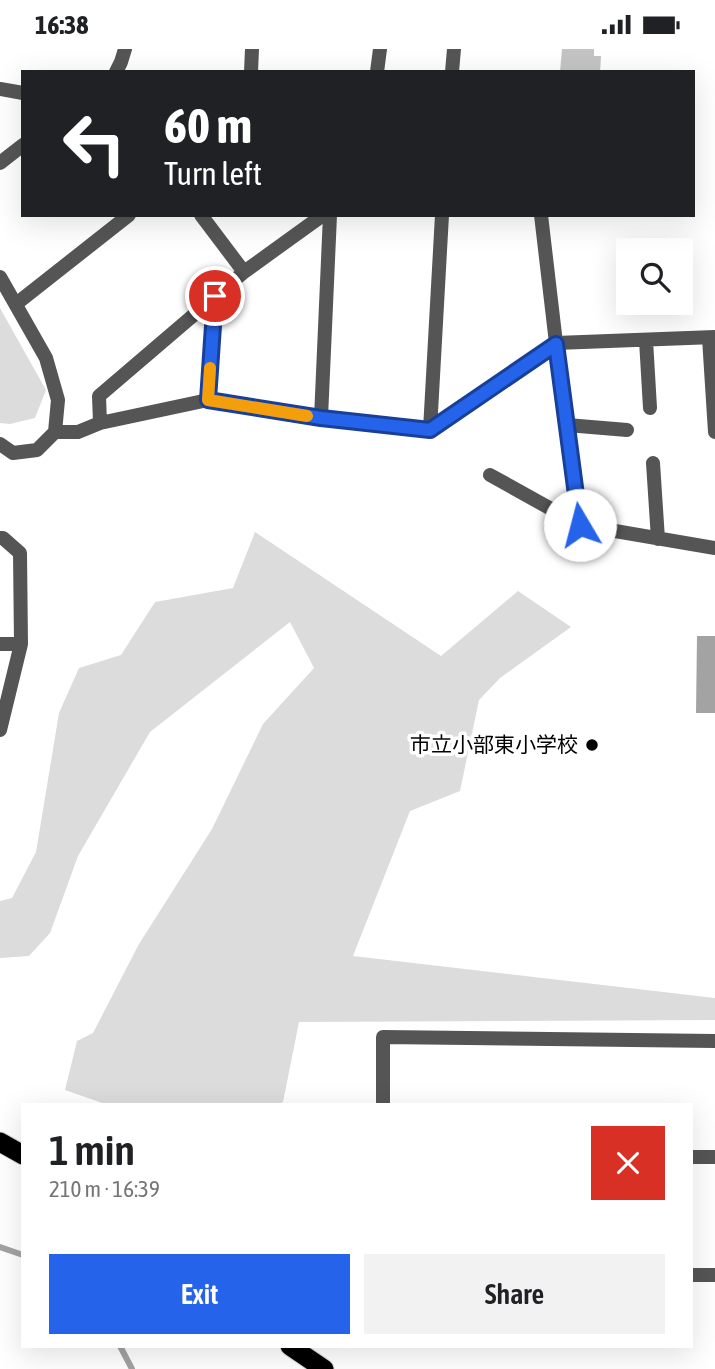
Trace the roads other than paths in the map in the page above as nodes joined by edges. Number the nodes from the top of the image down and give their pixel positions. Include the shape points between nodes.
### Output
1 (125, 49) edge
2 (252, 49) edge
3 (380, 49) edge
4 (454, 49) edge
5 (117, 70) edge
6 (251, 70) edge
7 (377, 70) edge
8 (452, 70) edge
9 (0, 89) edge
10 (21, 93) edge
11 (21, 147) edge
12 (0, 163) edge
13 (125, 217) edge
14 (203, 217) edge
15 (320, 217) edge
16 (330, 217) edge
17 (442, 217) edge
18 (541, 217) edge
19 (244, 272) junction
20 (0, 277) edge
21 (215, 296) junction
22 (16, 304) junction
23 (712, 337) edge
24 (646, 340) junction
25 (556, 344) junction
26 (208, 400) junction
27 (650, 408) dead end
28 (321, 418) junction
29 (100, 423) junction
30 (567, 425) junction
31 (430, 430) junction
32 (627, 430) dead end
33 (55, 432) junction
34 (715, 432) edge
35 (0, 444) edge
36 (653, 463) dead end
37 (490, 475) dead end
38 (580, 525) junction
39 (0, 538) edge
40 (659, 538) junction
41 (715, 548) edge
42 (0, 644) edge
43 (21, 644) junction
44 (0, 730) edge
45 (715, 1041) edge
46 (383, 1103) edge
47 (0, 1142) edge
48 (21, 1154) edge
49 (693, 1157) edge
50 (715, 1157) edge
51 (693, 1275) edge
52 (715, 1275) edge
53 (293, 1348) edge
54 (324, 1369) edge

1 - 5 street
2 - 6 street
3 - 7 street
4 - 8 street
9 - 10 street
11 - 12 street
13 - 22 street
14 - 19 street
15 - 19 street
16 - 28 street
17 - 31 street
18 - 25 street
19 - 21 street
20 - 22 street
21 - 26 street
21 - 29 street via 99,395
22 - 33 street via 46,358 58,400
23 - 24 street
23 - 34 street
24 - 25 street
24 - 27 street
25 - 30 street
25 - 31 street
26 - 28 street
26 - 29 street
28 - 31 street
29 - 33 street via 78,432
30 - 32 street
30 - 38 street
33 - 35 street via 37,450 13,453
36 - 40 street
37 - 38 street
38 - 40 street
39 - 43 street via 20,553
40 - 41 street
42 - 43 street
43 - 44 street
45 - 46 street via 383,1037
47 - 48 highway
49 - 50 street
51 - 52 street
53 - 54 highway

